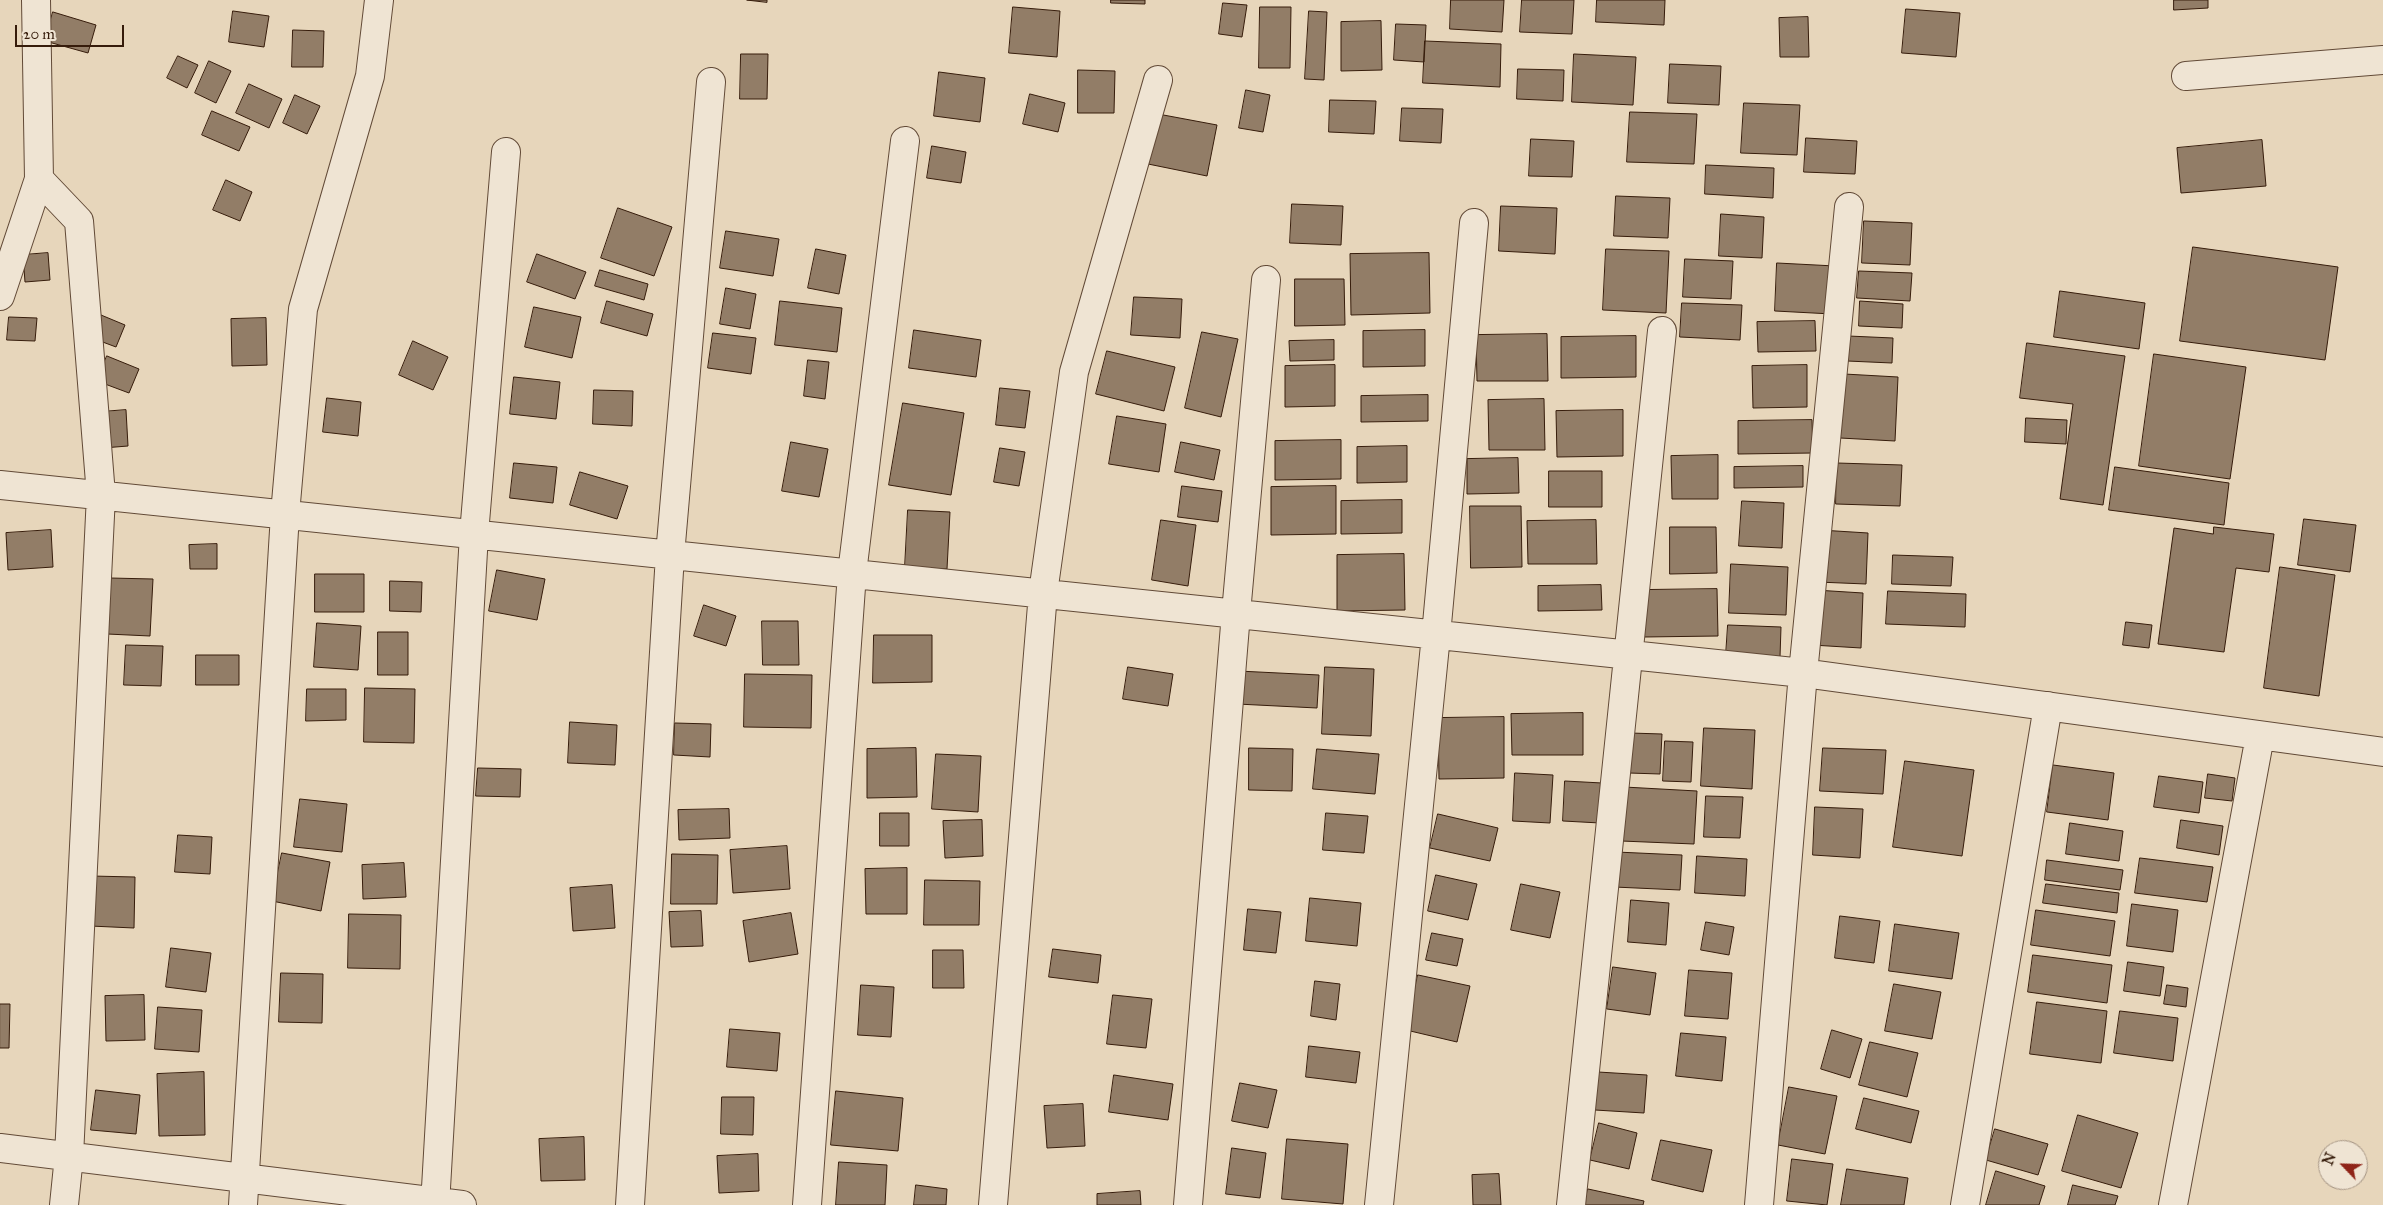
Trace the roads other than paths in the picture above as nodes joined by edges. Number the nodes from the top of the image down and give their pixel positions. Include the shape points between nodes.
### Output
1 (36, 0) edge
2 (379, 0) edge
3 (2383, 60) edge
4 (2186, 76) dead end
5 (1158, 80) dead end
6 (711, 82) dead end
7 (905, 141) dead end
8 (506, 152) dead end
9 (39, 179) junction
10 (1849, 207) dead end
11 (1474, 223) dead end
12 (1266, 280) dead end
13 (0, 296) edge
14 (1662, 331) dead end
15 (0, 485) edge
16 (101, 495) junction
17 (285, 514) junction
18 (474, 534) junction
19 (670, 555) junction
20 (852, 574) junction
21 (1043, 594) junction
22 (1236, 613) junction
23 (1436, 635) junction
24 (1629, 654) junction
25 (1803, 673) junction
26 (2048, 706) junction
27 (2260, 736) junction
28 (2383, 752) edge
29 (0, 1148) edge
30 (69, 1156) junction
31 (245, 1178) junction
32 (444, 1204) edge
33 (64, 1205) edge
34 (243, 1205) edge
35 (630, 1205) edge
36 (807, 1205) edge
37 (993, 1205) edge
38 (1188, 1205) edge
39 (1379, 1205) edge
40 (1571, 1205) edge
41 (1759, 1205) edge
42 (1965, 1205) edge
43 (2173, 1205) edge

1 - 9 street
2 - 17 street via 370,76 304,309
3 - 4 street
5 - 21 street via 1074,372
6 - 19 street
7 - 20 street
8 - 18 street
9 - 13 street
9 - 16 street via 79,221
10 - 25 street
11 - 23 street
12 - 22 street
14 - 24 street
15 - 16 street
16 - 17 street
16 - 30 street
17 - 18 street
17 - 31 street
18 - 19 street
18 - 32 street
19 - 20 street
19 - 35 street
20 - 21 street
20 - 36 street
21 - 22 street
21 - 37 street
22 - 23 street
22 - 38 street
23 - 24 street
23 - 39 street
24 - 25 street
24 - 40 street
25 - 26 street
25 - 41 street
26 - 27 street
26 - 42 street
27 - 28 street
27 - 43 street
29 - 30 street
30 - 31 street
30 - 33 street
31 - 32 street
31 - 34 street

